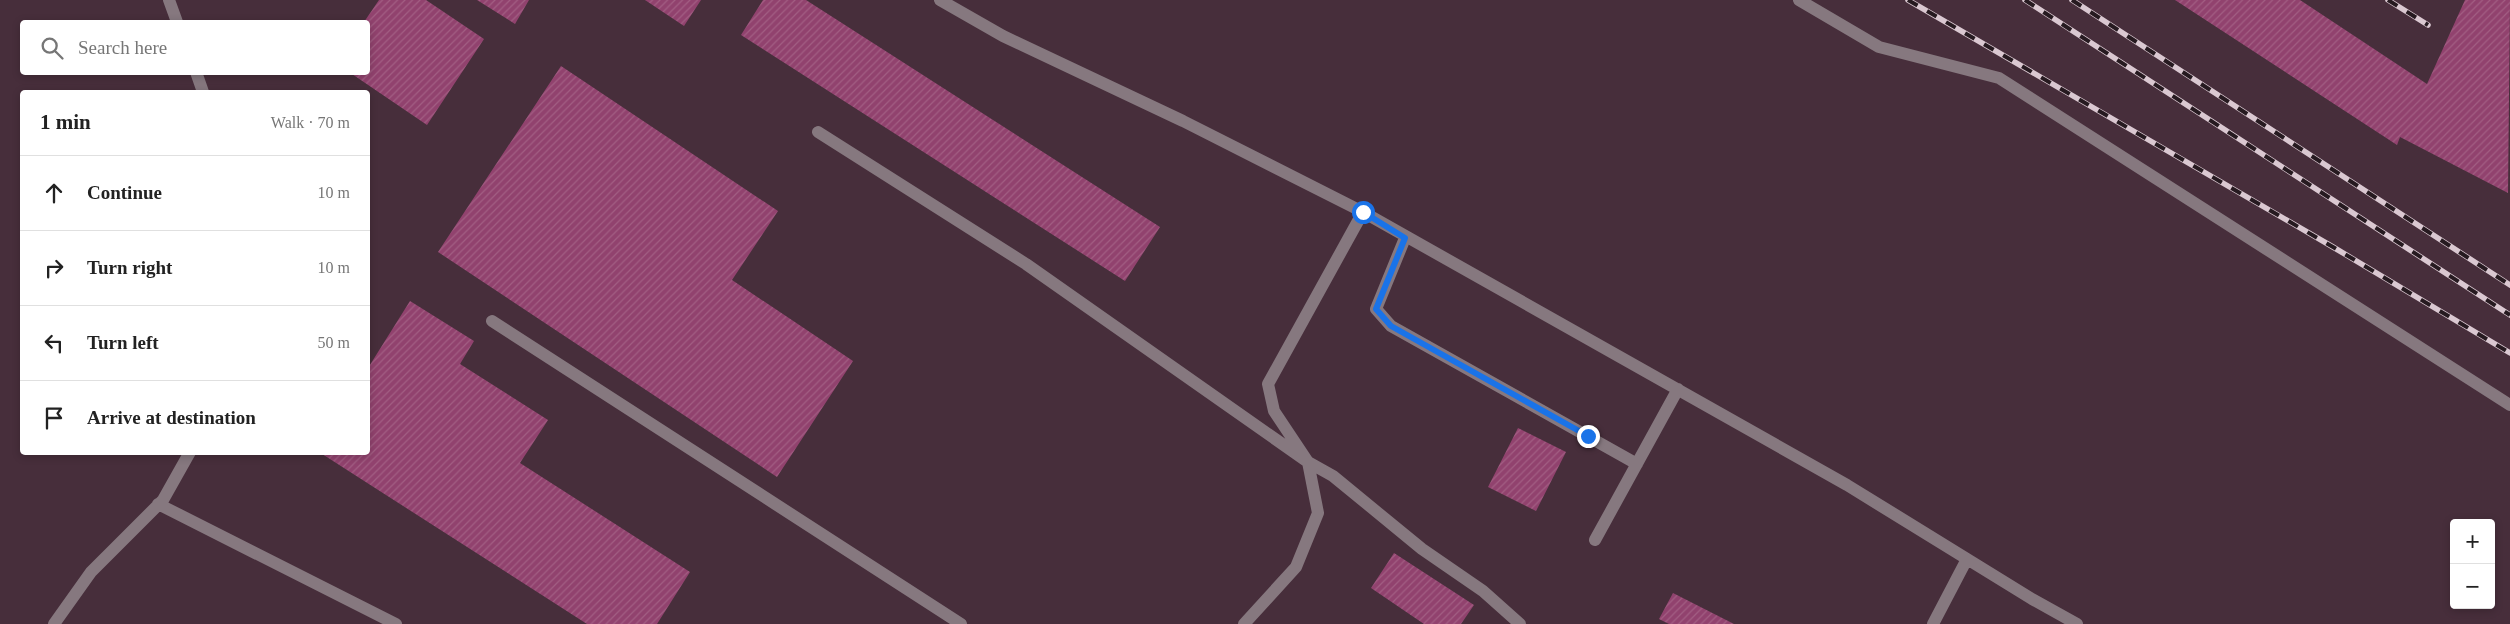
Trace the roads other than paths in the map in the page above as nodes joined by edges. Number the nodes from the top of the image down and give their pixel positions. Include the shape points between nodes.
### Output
1 (169, 0) edge
2 (940, 0) edge
3 (1798, 0) edge
4 (176, 20) edge
5 (197, 75) edge
6 (202, 90) edge
7 (818, 132) dead end
8 (1363, 212) junction
9 (1405, 238) junction
10 (492, 321) dead end
11 (1678, 389) junction
12 (2510, 405) edge
13 (188, 455) edge
14 (1308, 462) junction
15 (1637, 464) junction
16 (158, 504) junction
17 (1595, 540) dead end
18 (1968, 559) junction
19 (54, 624) edge
20 (396, 624) edge
21 (961, 624) edge
22 (1244, 624) edge
23 (1520, 624) edge
24 (1933, 624) edge
25 (2077, 624) edge

1 - 4 lane
2 - 8 lane via 1003,36 1183,121
3 - 12 lane via 1879,47 1999,78
5 - 6 lane
7 - 14 lane via 1026,264
8 - 9 lane
8 - 14 lane via 1268,384 1274,411
9 - 11 lane
9 - 15 lane via 1376,309 1391,326
10 - 21 lane
11 - 15 lane
11 - 18 lane via 1848,485
13 - 16 lane
14 - 22 lane via 1318,513 1296,567
14 - 23 lane via 1332,476 1422,549 1483,591
15 - 17 lane
16 - 19 lane via 91,572
16 - 20 lane
18 - 24 lane
18 - 25 lane

